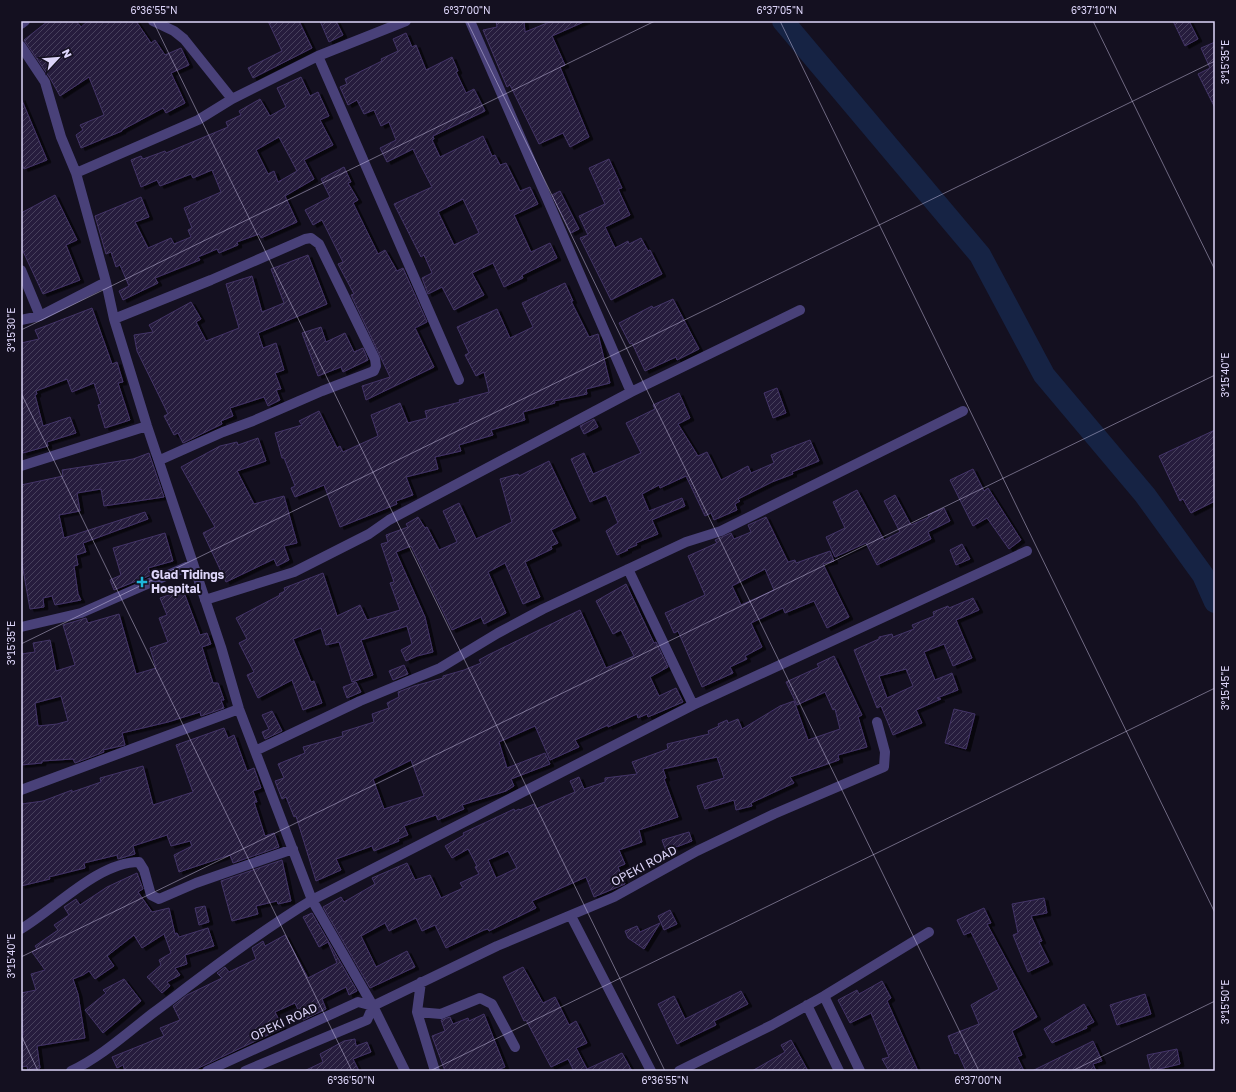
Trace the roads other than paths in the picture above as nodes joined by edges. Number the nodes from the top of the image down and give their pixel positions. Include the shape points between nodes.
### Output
1 (25, 21) edge
2 (406, 21) edge
3 (470, 21) edge
4 (157, 22) edge
5 (21, 24) edge
6 (21, 46) edge
7 (318, 56) junction
8 (232, 99) junction
9 (76, 173) junction
10 (21, 270) edge
11 (106, 282) junction
12 (800, 310) dead end
13 (40, 316) junction
14 (114, 319) junction
15 (21, 320) edge
16 (459, 380) dead end
17 (631, 392) junction
18 (963, 411) dead end
19 (147, 426) junction
20 (160, 460) junction
21 (21, 466) edge
22 (1026, 551) dead end
23 (193, 564) junction
24 (628, 569) junction
25 (205, 600) junction
26 (21, 627) edge
27 (693, 705) junction
28 (239, 709) junction
29 (877, 722) dead end
30 (255, 751) junction
31 (21, 790) edge
32 (293, 849) junction
33 (312, 900) junction
34 (571, 916) junction
35 (21, 929) edge
36 (929, 932) dead end
37 (421, 982) junction
38 (824, 996) junction
39 (807, 1005) junction
40 (373, 1006) junction
41 (417, 1012) junction
42 (263, 1046) junction
43 (515, 1047) dead end
44 (267, 1060) junction
45 (71, 1071) edge
46 (207, 1071) edge
47 (245, 1071) edge
48 (405, 1071) edge
49 (435, 1071) edge
50 (651, 1071) edge
51 (679, 1071) edge
52 (838, 1071) edge
53 (860, 1071) edge

1 - 5 street
2 - 7 street
3 - 17 street
4 - 8 street via 184,39
6 - 9 street via 45,82 61,137
7 - 8 street
7 - 16 street
8 - 9 street via 198,120
9 - 11 street
10 - 13 street
11 - 13 street
11 - 14 street
12 - 17 street
13 - 15 street
14 - 19 street
14 - 20 street via 311,238 319,244 375,359 374,371
17 - 25 street via 294,572
18 - 24 street via 721,531 686,542
19 - 20 street
19 - 21 street
20 - 23 street
22 - 27 street
23 - 25 street
23 - 26 street via 81,613
24 - 27 street
24 - 30 street via 523,619 440,668 360,701
25 - 28 street
27 - 33 street
28 - 30 street
28 - 31 street
29 - 34 street, OPEKI ROAD via 885,752 884,767 774,814
30 - 32 street
32 - 33 street
32 - 35 street via 196,883 159,899 151,895 139,862 128,862 102,872
33 - 40 street
33 - 45 street via 277,922 110,1046
34 - 37 street, OPEKI ROAD via 497,946
34 - 50 street
36 - 38 street
37 - 40 street, OPEKI ROAD
37 - 41 street
38 - 39 street
38 - 53 street
39 - 51 street
39 - 52 street
40 - 42 street, OPEKI ROAD via 358,1002
40 - 44 street, OPEKI ROAD via 367,1020
40 - 48 street
41 - 43 street via 441,1014 480,998 492,1004
41 - 49 street
42 - 44 street
42 - 46 street, OPEKI ROAD
44 - 47 street, OPEKI ROAD

